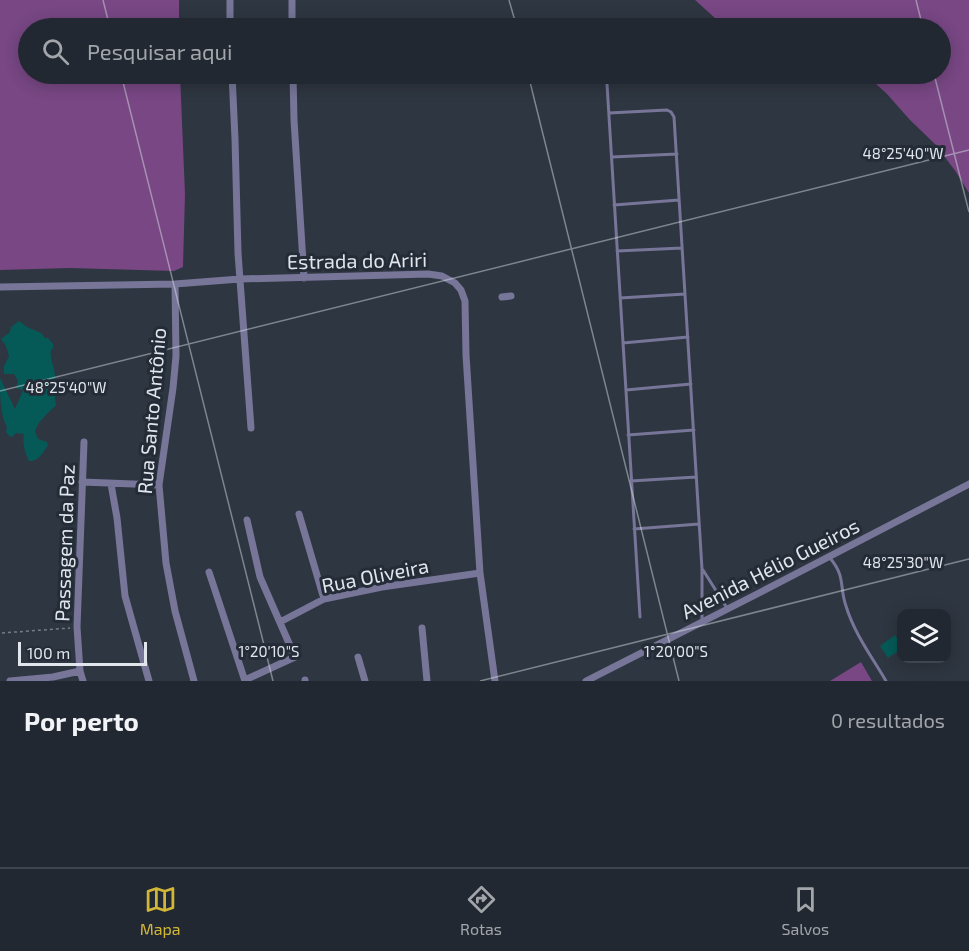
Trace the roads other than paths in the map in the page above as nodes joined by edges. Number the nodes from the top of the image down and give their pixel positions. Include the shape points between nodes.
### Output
1 (230, 0) edge
2 (292, 0) edge
3 (230, 18) edge
4 (292, 18) edge
5 (232, 84) edge
6 (293, 84) edge
7 (607, 84) dead end
8 (609, 113) junction
9 (677, 154) junction
10 (612, 158) junction
11 (680, 200) junction
12 (614, 205) junction
13 (682, 248) junction
14 (617, 251) junction
15 (304, 278) junction
16 (240, 279) junction
17 (175, 284) junction
18 (0, 287) edge
19 (685, 294) junction
20 (511, 296) dead end
21 (502, 297) dead end
22 (620, 298) junction
23 (688, 337) junction
24 (623, 343) junction
25 (691, 384) junction
26 (626, 390) junction
27 (251, 428) dead end
28 (694, 430) junction
29 (628, 435) junction
30 (84, 441) dead end
31 (696, 477) junction
32 (632, 481) junction
33 (82, 482) junction
34 (111, 484) junction
35 (969, 484) edge
36 (159, 485) junction
37 (298, 514) dead end
38 (247, 520) dead end
39 (699, 524) junction
40 (634, 530) junction
41 (829, 557) junction
42 (702, 568) junction
43 (209, 572) dead end
44 (480, 573) junction
45 (324, 599) junction
46 (727, 609) junction
47 (640, 617) dead end
48 (280, 622) junction
49 (702, 622) junction
50 (422, 628) dead end
51 (358, 657) dead end
52 (80, 671) junction
53 (10, 681) edge
54 (83, 681) edge
55 (149, 681) edge
56 (194, 681) edge
57 (245, 681) edge
58 (365, 681) edge
59 (427, 681) edge
60 (495, 681) edge
61 (586, 681) edge
62 (886, 681) edge

1 - 3 street
2 - 4 street
5 - 16 street
6 - 15 street
7 - 8 lane
8 - 9 lane via 672,112
8 - 10 lane
9 - 10 lane
9 - 11 lane
10 - 12 lane
11 - 12 lane
11 - 13 lane
12 - 14 lane
13 - 14 lane
13 - 19 lane
14 - 22 lane
15 - 16 street, Estrada do Ariri
15 - 44 street, Estrada do Ariri via 428,274 450,279 461,290 466,307
16 - 17 street, Estrada do Ariri
16 - 27 street
17 - 18 street, Estrada do Ariri
17 - 36 street, Rua Santo Antônio via 176,356
19 - 22 lane
19 - 23 lane
20 - 21 street
22 - 24 lane
23 - 24 lane
23 - 25 lane
24 - 26 lane
25 - 26 lane
25 - 28 lane
26 - 29 lane
28 - 29 lane
28 - 31 lane
29 - 32 lane
30 - 33 street, Passagem da Paz
31 - 32 lane
31 - 39 lane
32 - 40 lane
33 - 34 street
33 - 52 street, Passagem da Paz via 77,627
34 - 36 street
34 - 55 street via 125,597
35 - 41 street, Avenida Hélio Gueiros
36 - 56 street, Rua Santo Antônio via 167,573
37 - 45 street
38 - 48 street via 260,577
39 - 40 lane
39 - 42 lane
40 - 47 lane
41 - 46 street, Avenida Hélio Gueiros
41 - 62 lane via 841,576 845,605 853,624
42 - 46 lane
42 - 49 lane
43 - 57 street
44 - 45 street, Rua Oliveira
44 - 60 street, Estrada do Ariri
45 - 48 street, Rua Oliveira
46 - 49 street, Avenida Hélio Gueiros
48 - 57 street via 295,657
49 - 61 street, Avenida Hélio Gueiros
50 - 59 street
51 - 58 street
52 - 53 street
52 - 54 street, Passagem da Paz

